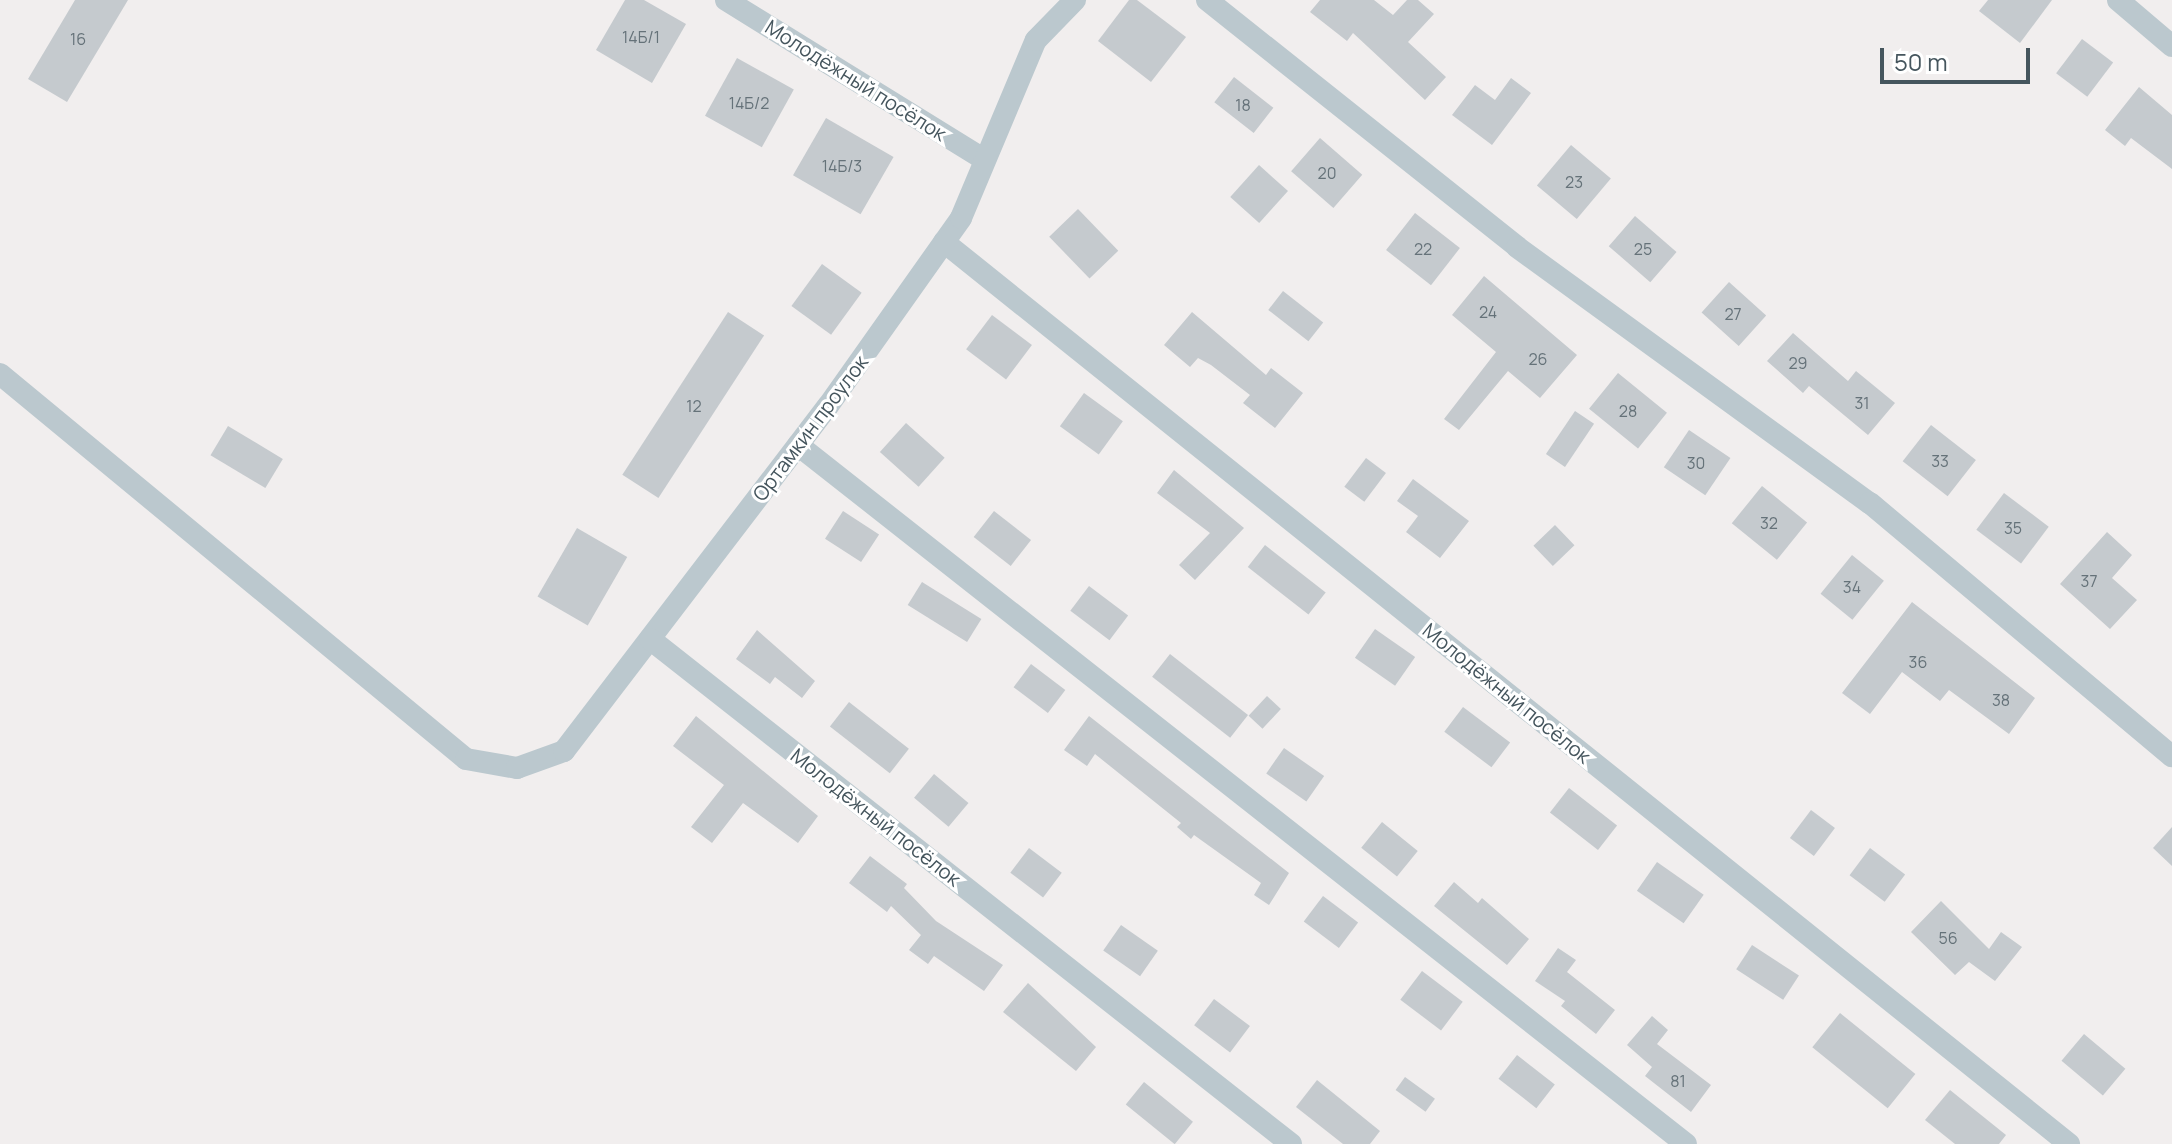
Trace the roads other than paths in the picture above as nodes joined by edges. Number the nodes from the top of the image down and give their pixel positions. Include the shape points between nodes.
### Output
1 (726, 0) edge
2 (1075, 0) edge
3 (1207, 0) edge
4 (2118, 0) edge
5 (2172, 46) edge
6 (985, 160) junction
7 (944, 242) junction
8 (0, 374) edge
9 (798, 445) junction
10 (650, 639) junction
11 (2172, 756) edge
12 (1291, 1144) edge
13 (1686, 1144) edge
14 (2069, 1144) edge

1 - 6 street, Молодёжный посёлок
2 - 6 street, Ортамкин проулок via 1036,40
3 - 11 street via 1517,247 1870,503
4 - 5 street
6 - 7 street, Ортамкин проулок via 961,218
7 - 9 street, Ортамкин проулок
7 - 14 street, Молодёжный посёлок
8 - 10 street, Ортамкин проулок via 466,759 517,768 564,751
9 - 10 street, Ортамкин проулок
9 - 13 street
10 - 12 street, Молодёжный посёлок

